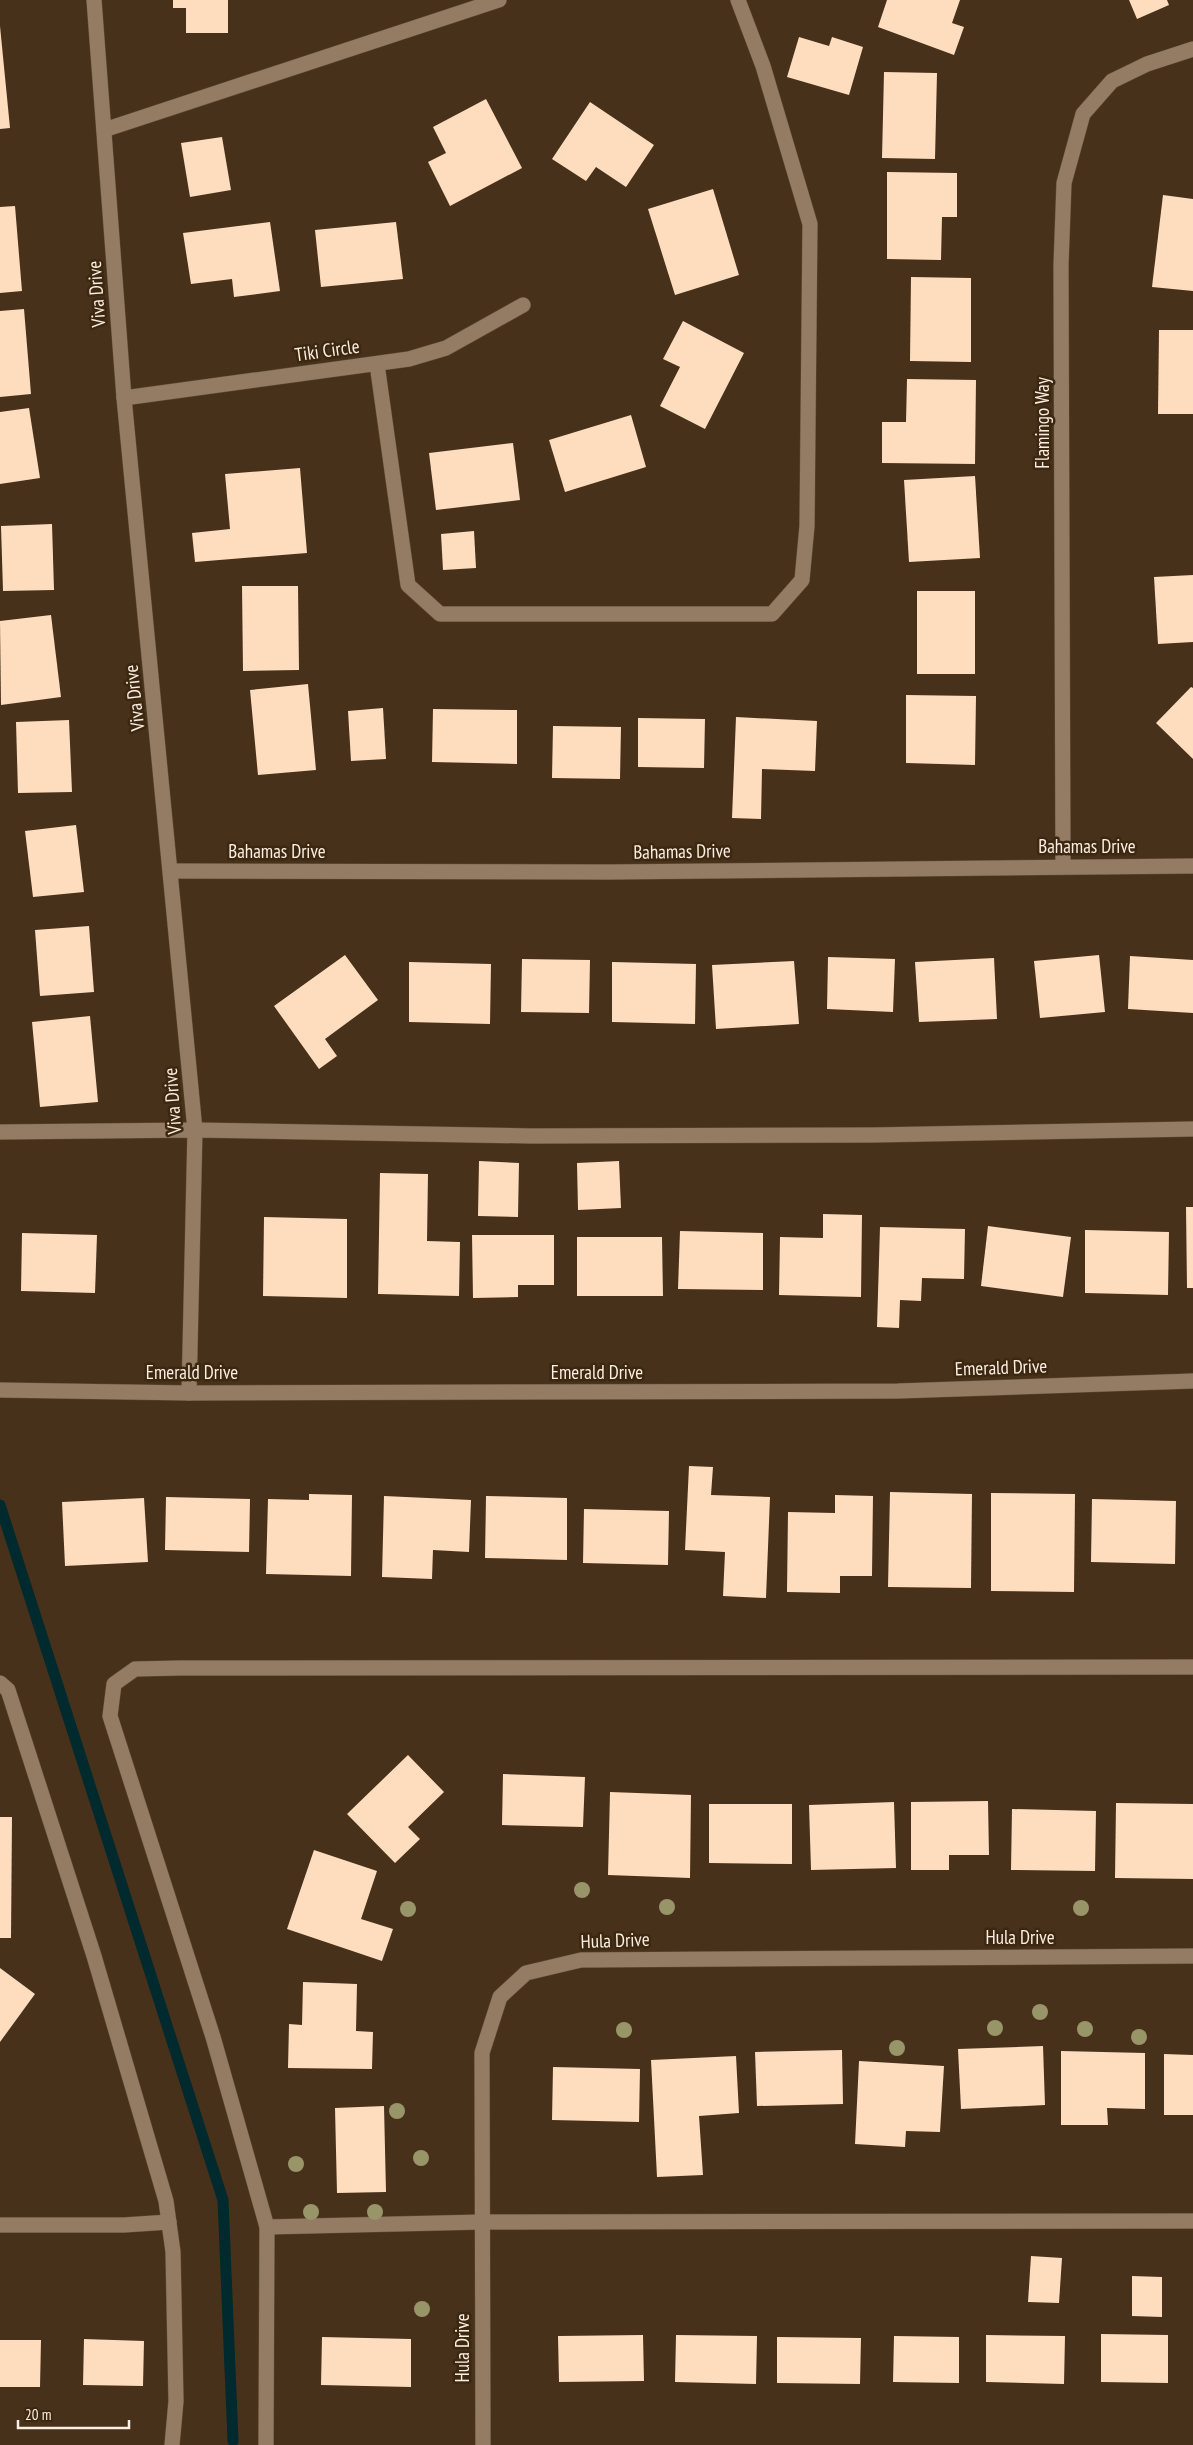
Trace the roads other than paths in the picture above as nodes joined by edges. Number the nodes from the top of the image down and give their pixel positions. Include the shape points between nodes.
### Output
1 (94, 0) edge
2 (499, 0) edge
3 (738, 0) edge
4 (1193, 49) edge
5 (104, 130) junction
6 (524, 305) dead end
7 (377, 364) junction
8 (124, 398) junction
9 (1063, 866) junction
10 (1193, 866) edge
11 (172, 871) junction
12 (1193, 1129) edge
13 (195, 1130) junction
14 (0, 1132) edge
15 (1193, 1381) edge
16 (0, 1390) edge
17 (189, 1393) junction
18 (1193, 1667) edge
19 (0, 1683) edge
20 (1193, 1956) edge
21 (1193, 2221) edge
22 (169, 2222) junction
23 (482, 2222) junction
24 (0, 2225) edge
25 (267, 2227) junction
26 (172, 2445) edge
27 (266, 2445) edge
28 (482, 2445) edge

1 - 5 street, Viva Drive
2 - 5 street
3 - 7 street via 763,66 810,224 806,526 802,580 772,614 440,614 408,585
4 - 9 street, Flamingo Way via 1148,64 1112,81 1083,114 1064,183 1061,265
5 - 8 street, Viva Drive
6 - 7 street, Tiki Circle via 446,348
7 - 8 street, Tiki Circle
8 - 11 street, Viva Drive
9 - 10 street, Bahamas Drive
9 - 11 street, Bahamas Drive via 609,872
11 - 13 street, Viva Drive
12 - 13 street via 560,1136
13 - 14 street
13 - 17 street, Viva Drive
15 - 17 street, Emerald Drive via 898,1390
16 - 17 street, Emerald Drive
18 - 25 street via 135,1669 114,1684 110,1716 213,2038
19 - 22 street via 8,1690 94,1956 166,2201
20 - 23 street, Hula Drive via 581,1960 526,1973 500,1997 482,2053
21 - 23 street
22 - 24 street
22 - 26 street via 173,2252 176,2402
23 - 25 street
23 - 28 street, Hula Drive
25 - 27 street

